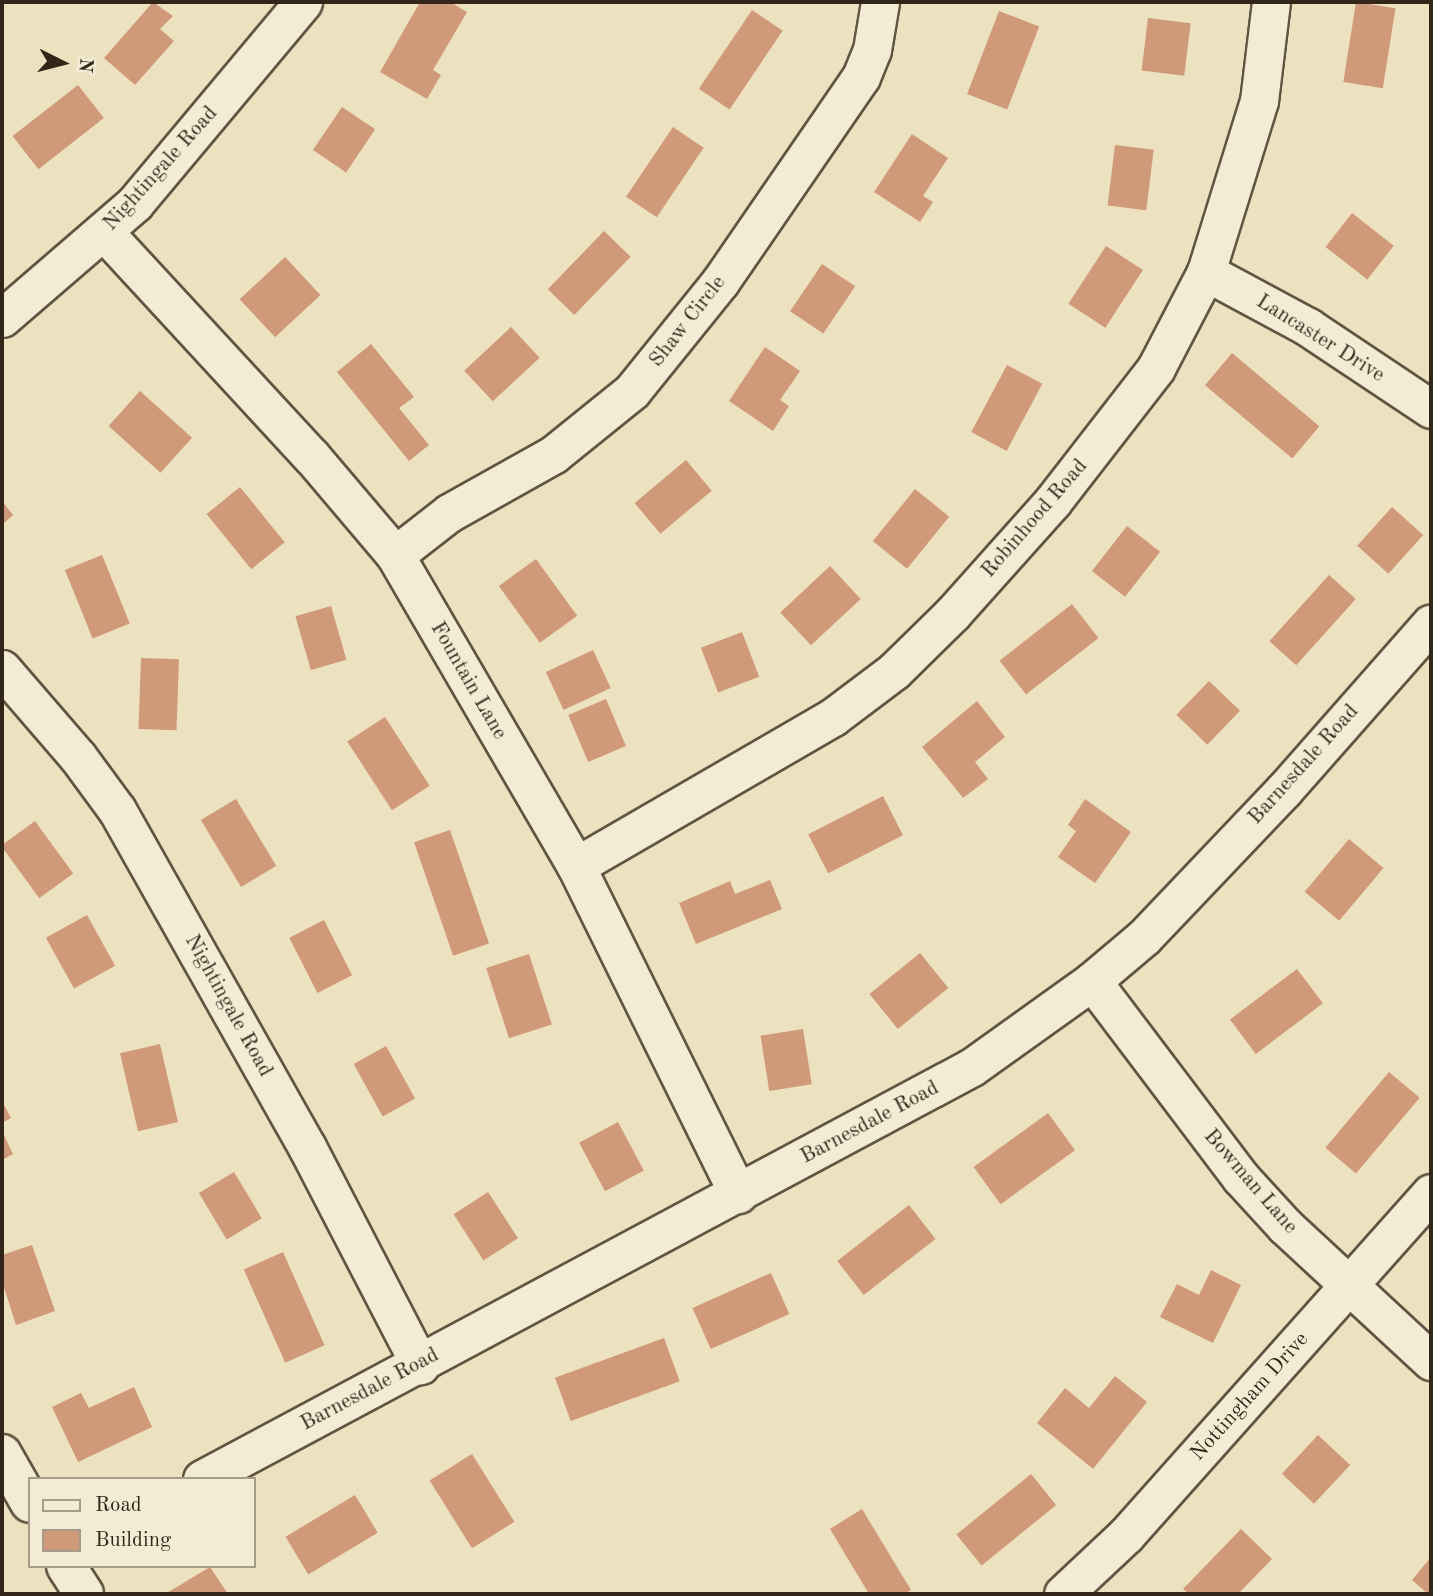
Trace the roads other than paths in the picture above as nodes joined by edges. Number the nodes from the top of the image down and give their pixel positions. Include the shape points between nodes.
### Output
1 (303, 2) edge
2 (880, 2) edge
3 (1271, 2) edge
4 (105, 233) junction
5 (1206, 272) junction
6 (2, 318) edge
7 (1431, 409) edge
8 (395, 555) junction
9 (1431, 623) edge
10 (2, 669) edge
11 (576, 866) junction
12 (1092, 981) junction
13 (1431, 1193) edge
14 (738, 1194) junction
15 (1350, 1286) junction
16 (1431, 1361) edge
17 (420, 1365) junction
18 (2, 1454) edge
19 (206, 1477) edge
20 (28, 1500) edge
21 (67, 1568) edge
22 (84, 1594) edge
23 (1063, 1594) edge

1 - 4 street, Nightingale Road
2 - 8 street, Shaw Circle via 872,50 861,78 728,272 655,365 596,423 554,454 449,513
3 - 5 street, Robinhood Road via 1258,101
4 - 6 street, Nightingale Road
4 - 8 street, Fountain Lane via 312,457
5 - 7 street, Lancaster Drive via 1308,327
5 - 11 street, Robinhood Road via 1156,368 1054,501 894,671 832,717
8 - 11 street, Fountain Lane
9 - 12 street, Barnesdale Road via 1214,865 1144,937
10 - 17 street, Nightingale Road via 117,810 307,1147
11 - 14 street, Fountain Lane
12 - 14 street, Barnesdale Road via 972,1067
12 - 15 street, Bowman Lane via 1241,1178
13 - 15 street, Nottingham Drive
14 - 17 street, Barnesdale Road
15 - 16 street, Bowman Lane
15 - 23 street, Nottingham Drive via 1126,1535
17 - 19 street, Barnesdale Road
18 - 20 street
21 - 22 street

